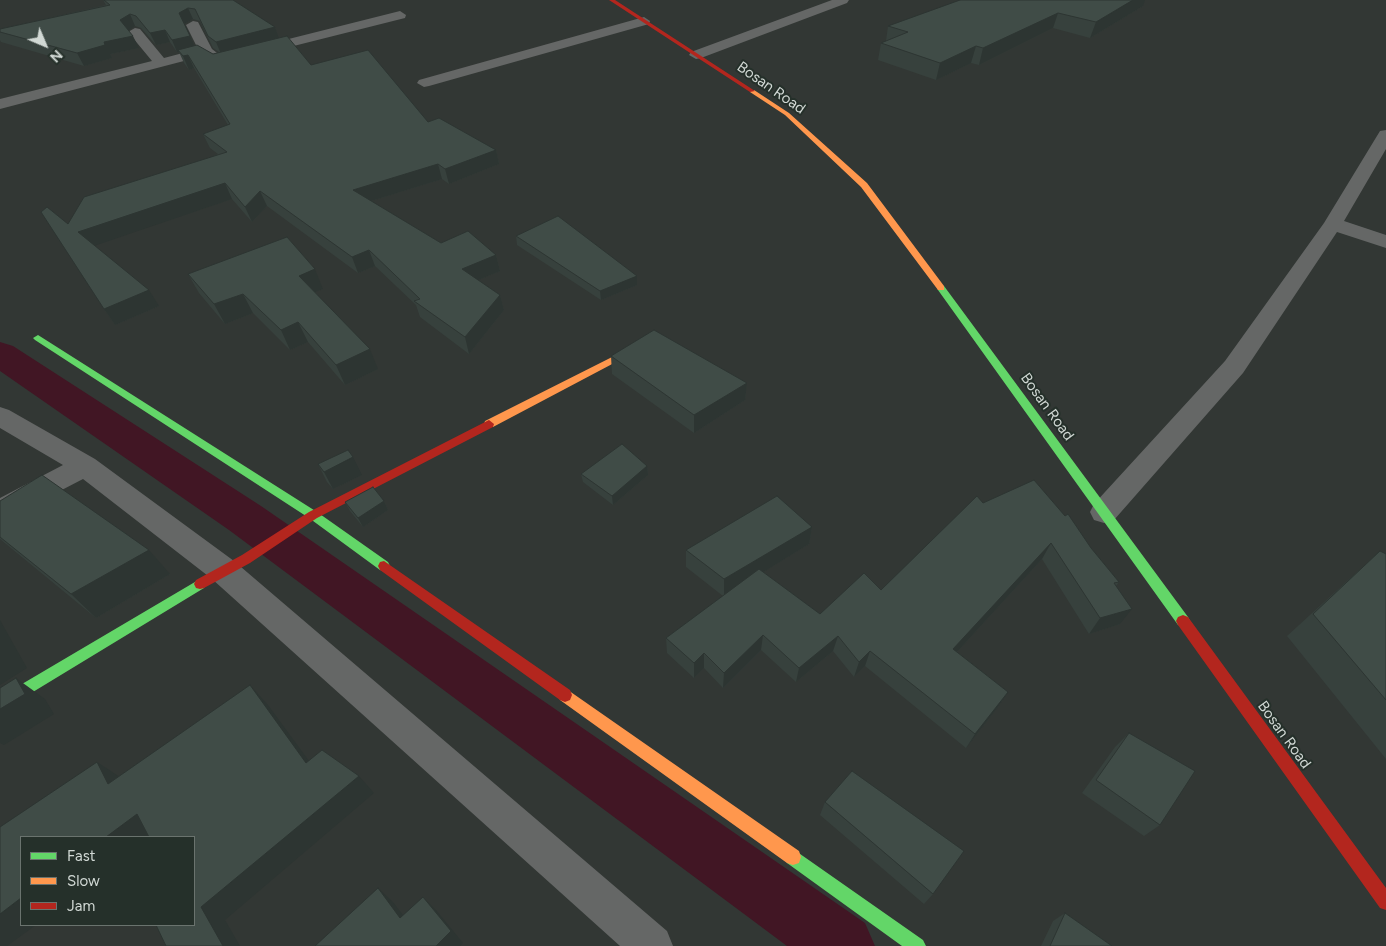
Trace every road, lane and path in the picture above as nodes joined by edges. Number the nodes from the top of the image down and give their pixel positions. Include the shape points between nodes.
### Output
1 (612, 0) edge
2 (843, 0) edge
3 (400, 15) dead end
4 (644, 21) junction
5 (193, 25) edge
6 (136, 32) edge
7 (206, 51) junction
8 (696, 55) junction
9 (161, 63) junction
10 (424, 83) dead end
11 (0, 104) edge
12 (1386, 135) edge
13 (1333, 224) junction
14 (1386, 242) edge
15 (38, 338) dead end
16 (630, 351) edge
17 (0, 416) edge
18 (85, 466) junction
19 (0, 511) edge
20 (1104, 512) junction
21 (313, 515) junction
22 (234, 564) junction
23 (0, 705) edge
24 (1386, 902) edge
25 (652, 946) edge
26 (917, 946) edge

1 - 4 main road, Bosan Road
2 - 8 street
3 - 7 street via 227,59 213,59
4 - 8 main road, Bosan Road
4 - 10 street
5 - 7 street
6 - 9 street
7 - 9 street
8 - 20 main road, Bosan Road via 787,114 864,185
9 - 11 street
12 - 13 street
13 - 14 street
13 - 20 street via 1234,367
15 - 21 main road
16 - 21 main road
17 - 18 street
18 - 19 street
18 - 22 street
20 - 24 main road, Bosan Road
21 - 22 main road
21 - 26 main road
22 - 23 main road
22 - 25 street

